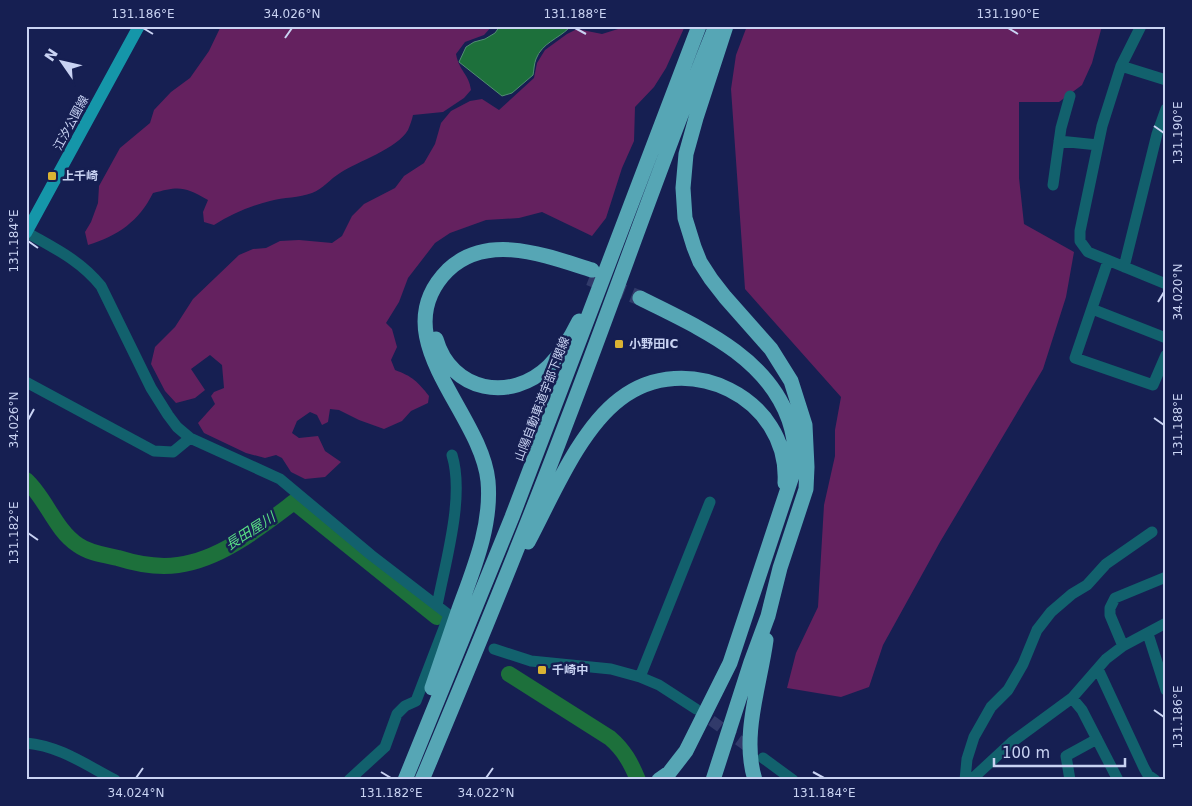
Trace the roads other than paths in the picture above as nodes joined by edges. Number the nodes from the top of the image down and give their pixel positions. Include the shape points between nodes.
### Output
1 (139, 26) edge
2 (699, 26) edge
3 (716, 26) edge
4 (726, 26) edge
5 (1141, 26) edge
6 (1121, 66) junction
7 (1166, 80) edge
8 (1070, 96) dead end
9 (1166, 109) edge
10 (1058, 141) junction
11 (1098, 145) junction
12 (1053, 185) dead end
13 (26, 232) edge
14 (620, 234) junction
15 (1108, 261) junction
16 (1124, 267) junction
17 (1166, 284) edge
18 (1092, 309) junction
19 (1166, 338) edge
20 (1166, 355) edge
21 (26, 382) edge
22 (190, 438) junction
23 (452, 456) dead end
24 (783, 501) junction
25 (710, 502) dead end
26 (792, 528) junction
27 (1152, 532) dead end
28 (1166, 577) edge
29 (750, 602) junction
30 (437, 606) junction
31 (768, 616) junction
32 (488, 622) junction
33 (1166, 623) edge
34 (1148, 634) junction
35 (1124, 646) junction
36 (494, 649) dead end
37 (1098, 669) junction
38 (640, 676) junction
39 (1166, 690) edge
40 (1072, 698) junction
41 (696, 709) tunnel mouth
42 (1097, 739) junction
43 (26, 743) edge
44 (764, 758) tunnel mouth
45 (115, 780) edge
46 (349, 780) edge
47 (398, 780) edge
48 (405, 780) edge
49 (422, 780) edge
50 (658, 780) edge
51 (704, 780) edge
52 (713, 780) edge
53 (755, 780) edge
54 (793, 780) edge
55 (965, 780) edge
56 (971, 780) edge
57 (1070, 780) edge
58 (1118, 780) edge
59 (1155, 780) edge

1 - 13 main road, 江汐公園線
2 - 14 highway, 山陽自動車道宇部下関線
3 - 32 highway
4 - 26 highway via 686,154 685,218 694,247 708,273 771,349 786,371 796,395 805,425 808,467 806,489
5 - 6 street
6 - 7 street
6 - 11 street
8 - 10 street
9 - 16 street
10 - 11 street
10 - 12 street
11 - 15 street via 1080,241 1088,252
13 - 22 street via 90,272 101,286 155,395 177,427
14 - 47 highway via 566,345 548,367 521,384 503,388 484,387 457,374 442,355 436,340 434,313 443,290 458,271 480,260 509,257 590,274 548,257 494,249 474,254 452,266 430,297 425,323 428,348 483,456 488,480 488,509 473,570
14 - 48 highway, 山陽自動車道宇部下関線 via 512,517
15 - 16 street
15 - 18 street
16 - 17 street
18 - 19 street
18 - 20 street via 1075,358 1153,385
21 - 22 street via 154,451 173,452
22 - 30 street via 280,479
23 - 30 street via 456,468 456,496
24 - 26 highway via 793,473 796,448 788,416 772,386 754,366 722,342 641,294 696,318 742,347 769,370 785,392 801,427 804,466
24 - 29 highway
24 - 32 highway via 786,466 781,448 766,419 752,405 732,391 702,380 669,379 641,388 611,407 585,438
25 - 38 street
26 - 31 highway
27 - 55 street via 1106,564 1087,585 1052,612 1037,630 1008,690 991,707 974,737
28 - 35 street via 1115,598 1110,615
29 - 50 highway via 730,663 691,740 675,766
29 - 51 highway via 738,677
30 - 46 street via 449,615 416,701 404,706 397,714 385,747
31 - 52 highway
31 - 53 highway via 750,741
32 - 49 highway
33 - 34 street
34 - 35 street
34 - 39 street
35 - 37 street
36 - 38 street via 531,661
37 - 40 street
37 - 59 street via 1144,768
38 - 41 street
40 - 42 street
40 - 56 street via 1012,742
42 - 57 street via 1066,756
42 - 58 street
43 - 45 street via 56,750
44 - 54 street

